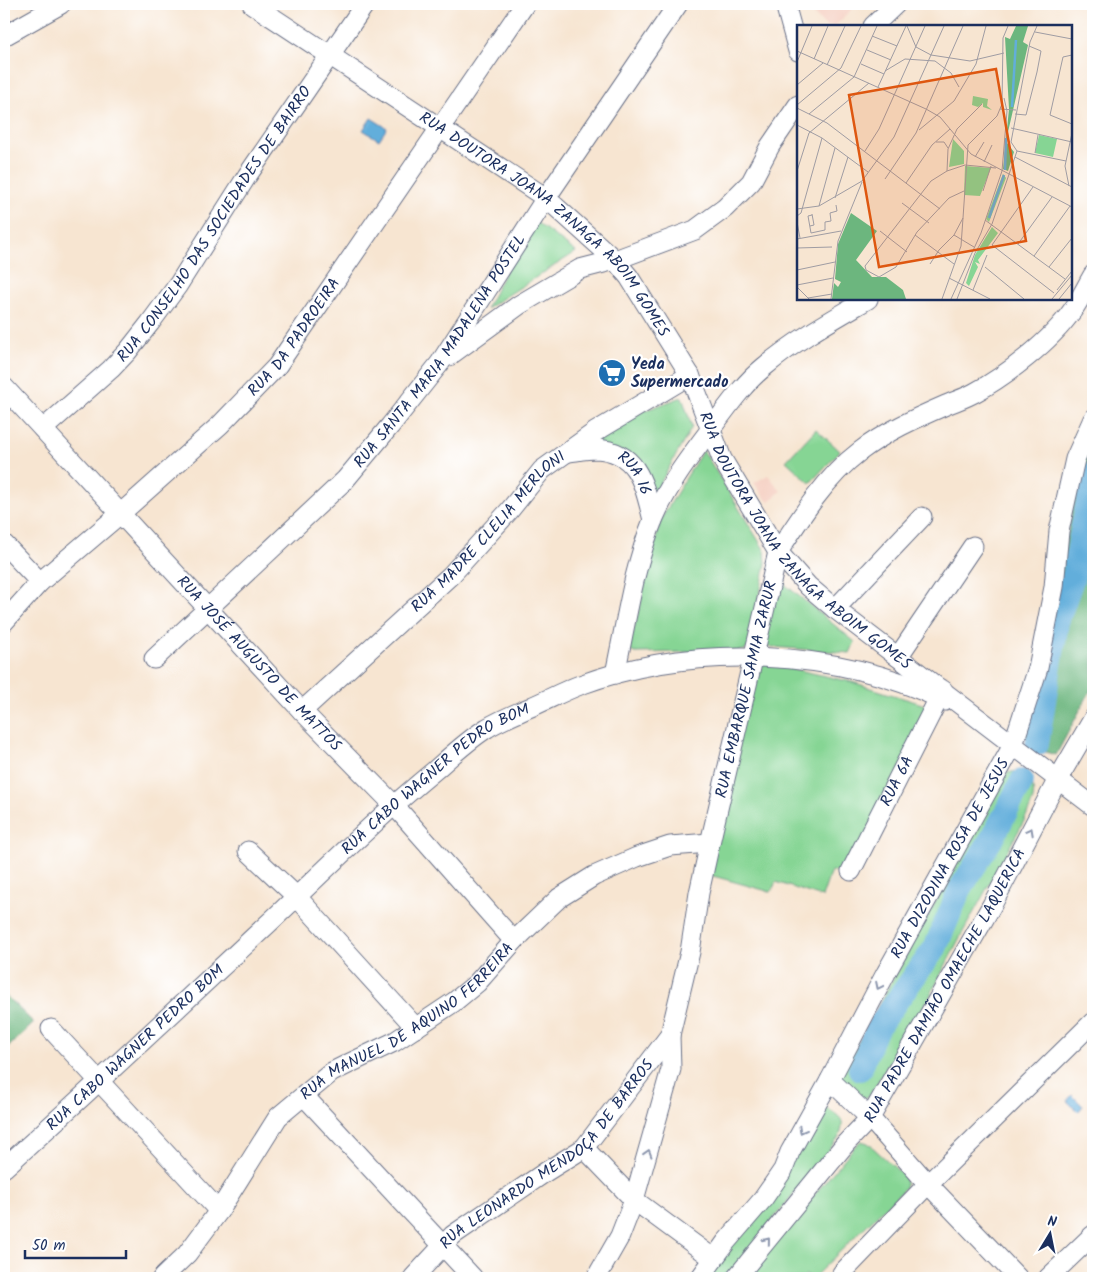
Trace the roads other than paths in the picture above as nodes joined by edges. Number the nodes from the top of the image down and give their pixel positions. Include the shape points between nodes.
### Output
1 (60, 4) edge
2 (252, 4) edge
3 (365, 4) edge
4 (525, 4) edge
5 (678, 4) edge
6 (785, 4) edge
7 (896, 4) edge
8 (874, 25) edge
9 (4, 36) edge
10 (797, 47) edge
11 (330, 57) junction
12 (797, 106) edge
13 (440, 129) junction
14 (546, 198) junction
15 (615, 260) junction
16 (1093, 275) edge
17 (1087, 298) edge
18 (866, 300) edge
19 (440, 363) junction
20 (690, 375) junction
21 (4, 387) edge
22 (1093, 419) edge
23 (43, 429) junction
24 (710, 430) junction
25 (565, 453) junction
26 (120, 514) junction
27 (922, 517) dead end
28 (653, 520) junction
29 (4, 544) edge
30 (973, 546) dead end
31 (778, 552) junction
32 (40, 582) junction
33 (208, 609) junction
34 (835, 609) junction
35 (4, 622) edge
36 (752, 657) junction
37 (898, 657) junction
38 (154, 659) dead end
39 (615, 674) junction
40 (941, 694) junction
41 (302, 711) junction
42 (1093, 719) edge
43 (1013, 745) junction
44 (1058, 779) junction
45 (393, 804) junction
46 (1093, 806) edge
47 (710, 843) junction
48 (248, 851) dead end
49 (851, 871) dead end
50 (297, 897) junction
51 (514, 941) junction
52 (1093, 1022) edge
53 (416, 1028) junction
54 (51, 1029) dead end
55 (672, 1031) junction
56 (830, 1080) junction
57 (100, 1081) junction
58 (304, 1096) junction
59 (870, 1118) junction
60 (584, 1148) junction
61 (4, 1168) edge
62 (928, 1184) junction
63 (634, 1200) junction
64 (219, 1211) junction
65 (1093, 1235) edge
66 (442, 1245) junction
67 (714, 1259) junction
68 (842, 1275) edge
69 (162, 1278) edge
70 (413, 1278) edge
71 (473, 1278) edge
72 (596, 1278) edge
73 (700, 1278) edge
74 (736, 1278) edge
75 (1018, 1278) edge
76 (1048, 1278) edge

1 - 9 street
2 - 11 street, RUA DOUTORA JOANA ZANAGA ABOIM GOMES
3 - 11 street, RUA CONSELHO DAS SOCIEDADES DE BAIRRO
4 - 13 street, RUA DA PADROEIRA
5 - 14 street, RUA SANTA MARIA MADALENA POSTEL
6 - 10 street
7 - 8 street
11 - 13 street, RUA DOUTORA JOANA ZANAGA ABOIM GOMES
11 - 23 street, RUA CONSELHO DAS SOCIEDADES DE BAIRRO via 247,176 178,285 128,351
12 - 15 street via 751,182 725,208 696,230
13 - 14 street, RUA DOUTORA JOANA ZANAGA ABOIM GOMES
13 - 26 street, RUA DA PADROEIRA via 277,366 220,425
14 - 15 street, RUA DOUTORA JOANA ZANAGA ABOIM GOMES
14 - 19 street, RUA SANTA MARIA MADALENA POSTEL
15 - 19 street via 580,269 548,287
15 - 20 street, RUA DOUTORA JOANA ZANAGA ABOIM GOMES
16 - 17 street, RUA EMBARQUE SAMIA ZARUR
17 - 31 street, RUA EMBARQUE SAMIA ZARUR via 1046,340 998,379 910,422 858,453 827,483
18 - 24 street via 821,326 764,367 741,388
19 - 33 street, RUA SANTA MARIA MADALENA POSTEL via 344,480
20 - 24 street, RUA DOUTORA JOANA ZANAGA ABOIM GOMES
20 - 25 street, RUA MADRE CLELIA MERLONI
21 - 23 street, RUA JOSÉ AUGUSTO DE MATTOS
22 - 43 street, RUA DIZODINA ROSA DE JESUS via 1075,458 1059,531 1054,587 1038,668
23 - 26 street, RUA JOSÉ AUGUSTO DE MATTOS
24 - 28 street via 670,485
24 - 31 street, RUA DOUTORA JOANA ZANAGA ABOIM GOMES via 722,459
25 - 28 street, RUA 16 via 595,449 614,452 631,463 642,480
25 - 41 street, RUA MADRE CLELIA MERLONI via 542,470 509,512 451,575
26 - 32 street, RUA DA PADROEIRA
26 - 33 street, RUA JOSÉ AUGUSTO DE MATTOS
27 - 34 street
28 - 39 street via 632,591
29 - 32 street
30 - 37 street
31 - 34 street, RUA DOUTORA JOANA ZANAGA ABOIM GOMES via 808,586
31 - 36 street, RUA EMBARQUE SAMIA ZARUR
32 - 35 street, RUA DA PADROEIRA
33 - 38 street, RUA SANTA MARIA MADALENA POSTEL
33 - 41 street, RUA JOSÉ AUGUSTO DE MATTOS
34 - 37 street, RUA DOUTORA JOANA ZANAGA ABOIM GOMES
36 - 39 street, RUA CABO WAGNER PEDRO BOM via 658,664
36 - 40 street, RUA CABO WAGNER PEDRO BOM via 819,662
36 - 47 street, RUA EMBARQUE SAMIA ZARUR
37 - 40 street, RUA DOUTORA JOANA ZANAGA ABOIM GOMES
39 - 45 street, RUA CABO WAGNER PEDRO BOM via 580,685 487,728
40 - 43 street, RUA DOUTORA JOANA ZANAGA ABOIM GOMES via 977,716
40 - 49 street, RUA 6A
41 - 45 street, RUA JOSÉ AUGUSTO DE MATTOS
42 - 44 street, RUA PADRE DAMIÃO OMAECHE LAQUERICA
43 - 44 street, RUA DOUTORA JOANA ZANAGA ABOIM GOMES
43 -> 56 street, RUA DIZODINA ROSA DE JESUS
44 - 46 street, RUA DOUTORA JOANA ZANAGA ABOIM GOMES
59 -> 44 street, RUA PADRE DAMIÃO OMAECHE LAQUERICA via 992,905
45 - 50 street, RUA CABO WAGNER PEDRO BOM
45 - 51 street, RUA JOSÉ AUGUSTO DE MATTOS
47 - 51 street, RUA MANUEL DE AQUINO FERREIRA via 670,846 594,876 559,898
47 - 55 street, RUA EMBARQUE SAMIA ZARUR
48 - 50 street
50 - 53 street
50 - 57 street, RUA CABO WAGNER PEDRO BOM
51 - 53 street, RUA MANUEL DE AQUINO FERREIRA via 477,983
52 - 62 street
53 - 58 street, RUA MANUEL DE AQUINO FERREIRA via 332,1072
54 - 57 street
55 - 60 street, RUA LEONARDO MENDOÇA DE BARROS
63 -> 55 street via 671,1069
56 - 59 street
56 -> 67 street, RUA DIZODINA ROSA DE JESUS via 783,1170
57 - 61 street, RUA CABO WAGNER PEDRO BOM
57 - 64 street
58 - 64 street, RUA MANUEL DE AQUINO FERREIRA via 278,1116
58 - 66 street
59 - 62 street, RUA PADRE DAMIÃO OMAECHE LAQUERICA
74 -> 59 street
60 - 63 street
60 - 66 street, RUA LEONARDO MENDOÇA DE BARROS via 474,1220
62 - 68 street
62 - 75 street, RUA PADRE DAMIÃO OMAECHE LAQUERICA
63 - 67 street
63 - 72 street via 620,1236
64 - 69 street, RUA MANUEL DE AQUINO FERREIRA via 188,1254
65 - 76 street
66 - 70 street, RUA LEONARDO MENDOÇA DE BARROS
66 - 71 street
67 - 73 street, RUA DIZODINA ROSA DE JESUS

